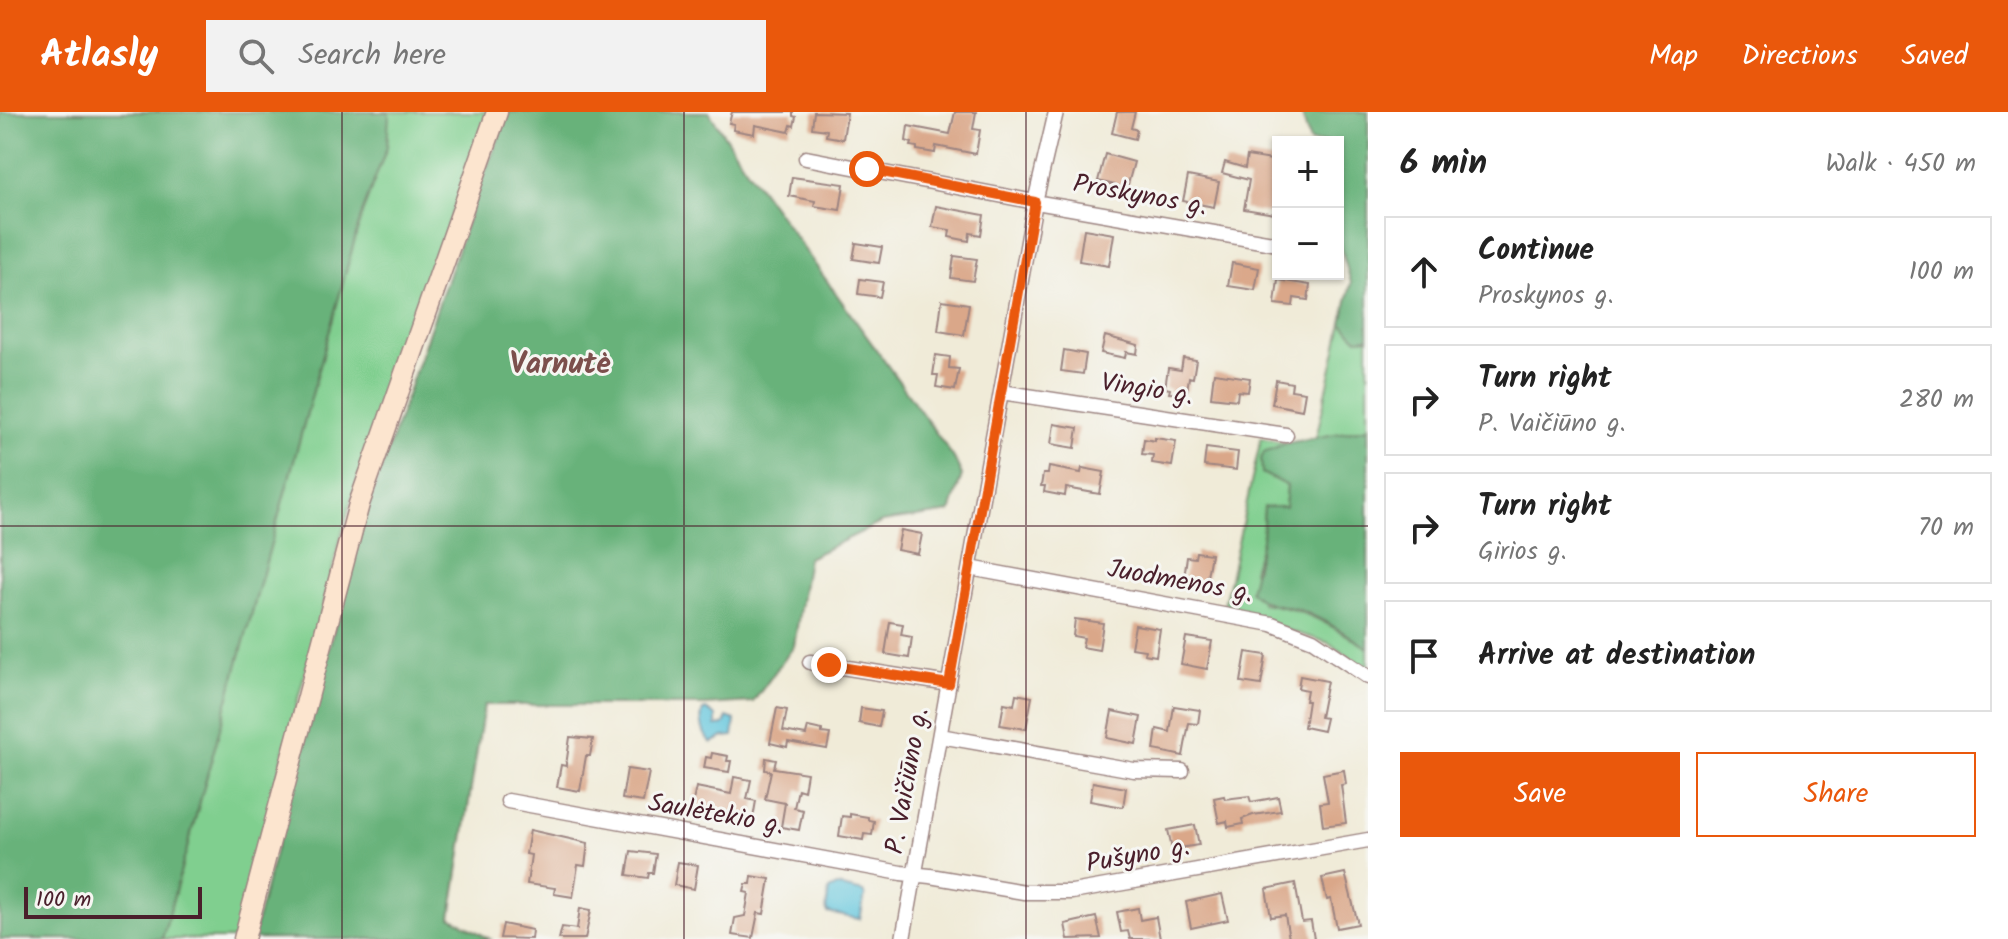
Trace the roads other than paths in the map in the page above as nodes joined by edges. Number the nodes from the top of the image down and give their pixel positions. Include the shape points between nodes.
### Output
1 (497, 112) edge
2 (1056, 112) edge
3 (806, 158) dead end
4 (1035, 202) junction
5 (1272, 243) edge
6 (1001, 392) junction
7 (1286, 435) dead end
8 (970, 568) junction
9 (810, 662) dead end
10 (1368, 677) edge
11 (949, 684) junction
12 (940, 736) junction
13 (1182, 771) dead end
14 (508, 801) dead end
15 (1368, 840) edge
16 (915, 875) junction
17 (244, 939) edge
18 (903, 939) edge

1 - 17 main road via 359,504
2 - 4 street, P. Vaičiūno g.
3 - 4 street, Proskynos g.
4 - 5 street, Proskynos g.
4 - 6 street, P. Vaičiūno g.
6 - 7 street, Vingio g.
6 - 8 street, P. Vaičiūno g.
8 - 10 street, Juodmenos g. via 1272,624 1313,640
8 - 11 street, P. Vaičiūno g.
9 - 11 street
11 - 12 street, P. Vaičiūno g.
12 - 13 street via 1134,770
12 - 16 street, P. Vaičiūno g.
14 - 16 street, Saulėtekio g.
15 - 16 street, Pušyno g. via 1072,892 1024,892
16 - 18 street, P. Vaičiūno g.

